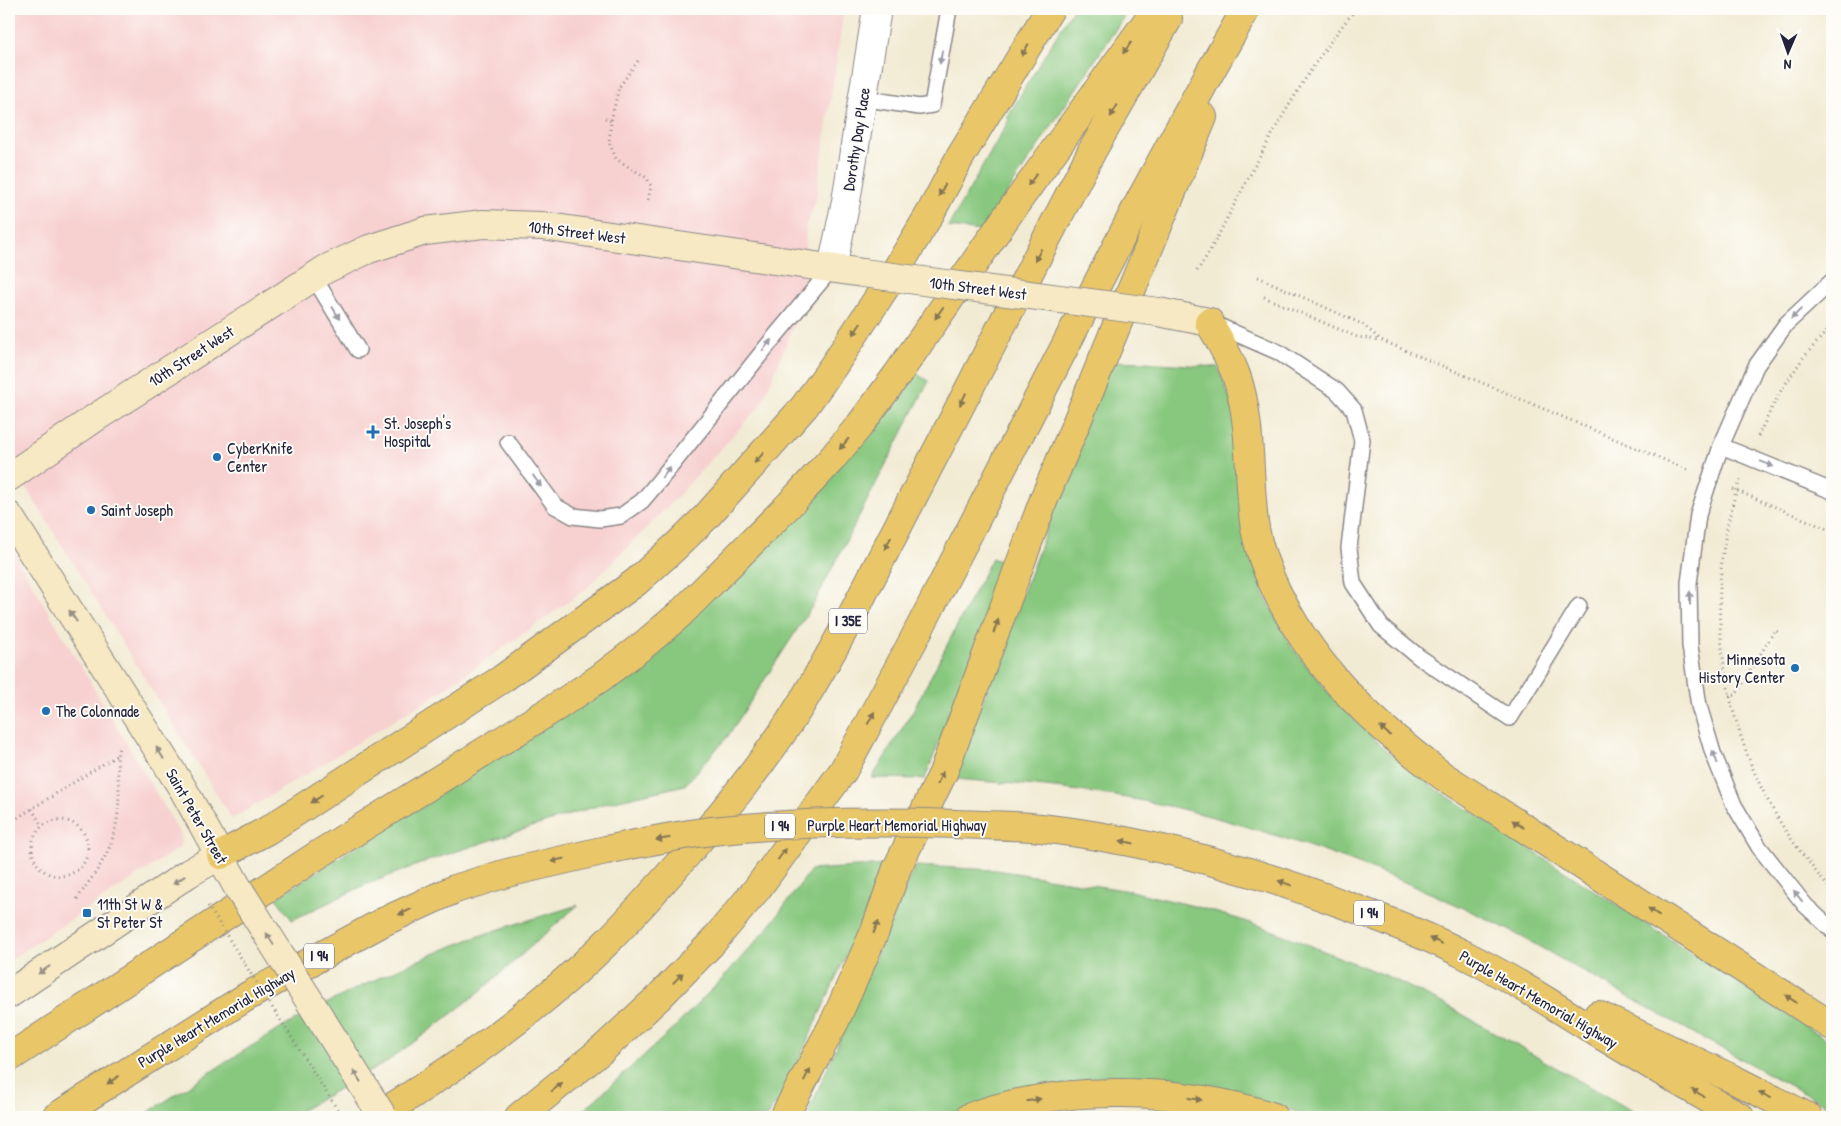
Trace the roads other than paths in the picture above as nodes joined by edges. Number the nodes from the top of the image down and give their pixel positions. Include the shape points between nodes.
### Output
1 (877, 9) edge
2 (949, 9) edge
3 (1050, 9) edge
4 (1156, 9) edge
5 (1174, 9) edge
6 (1247, 9) edge
7 (862, 98) junction
8 (832, 268) junction
9 (314, 276) junction
10 (1832, 281) edge
11 (1209, 322) junction
12 (358, 350) dead end
13 (508, 442) dead end
14 (1721, 446) junction
15 (9, 477) edge
16 (1832, 491) edge
17 (9, 516) edge
18 (1579, 606) dead end
19 (221, 855) junction
20 (1832, 930) edge
21 (1464, 954) junction
22 (9, 994) edge
23 (1832, 1026) edge
24 (9, 1058) edge
25 (56, 1117) edge
26 (376, 1117) edge
27 (383, 1117) edge
28 (519, 1117) edge
29 (784, 1117) edge
30 (970, 1117) edge
31 (1274, 1117) edge
32 (1740, 1117) edge
33 (1808, 1117) edge

1 - 7 street, Dorothy Day Place
2 -> 7 lane via 932,105 920,107
3 -> 19 highway via 892,277 834,365 804,407 706,517 636,582 524,664 268,830
4 -> 24 highway via 860,425 790,504 680,614 646,644 556,707 316,856
5 -> 26 highway, I 35E via 1092,151 852,615 794,716 748,780 654,894 590,957 492,1040 431,1084
28 -> 6 highway via 603,1050 711,944 757,889 843,771 1163,158
29 -> 6 highway via 835,1020 875,931 898,868 943,773 1044,499
7 - 8 street, Dorothy Day Place
8 - 9 street, 10th Street West via 542,226 483,224 425,232 368,249
8 - 11 street, 10th Street West, bridge via 1158,312
13 -> 8 lane via 555,506 573,516 621,516 642,501 659,482
9 -> 12 lane
9 - 15 street, 10th Street West
10 -> 14 lane via 1786,324 1756,366
11 - 18 lane via 1278,352 1337,392 1354,410 1362,440 1349,548 1352,583 1381,626 1419,657 1510,718
23 -> 11 highway via 1443,776 1405,748 1346,693 1301,637 1272,583 1261,554 1254,523 1248,448 1237,376
14 -> 16 lane
20 -> 14 lane via 1805,905 1759,847 1739,813 1713,753 1698,706 1690,646 1690,583 1698,514
19 -> 17 street, Saint Peter Street via 183,789
19 -> 22 street via 190,872
27 -> 19 street, Saint Peter Street, bridge via 238,888
21 -> 25 highway, Purple Heart Memorial Highway / I 94, bridge via 1272,878 1191,856 1082,834 1040,828 911,822 823,823 720,830 606,850 455,889 383,922 248,996
32 -> 21 highway, Purple Heart Memorial Highway / I 94
33 -> 21 highway
30 -> 31 highway via 1010,1104 1047,1098 1116,1094 1190,1098

